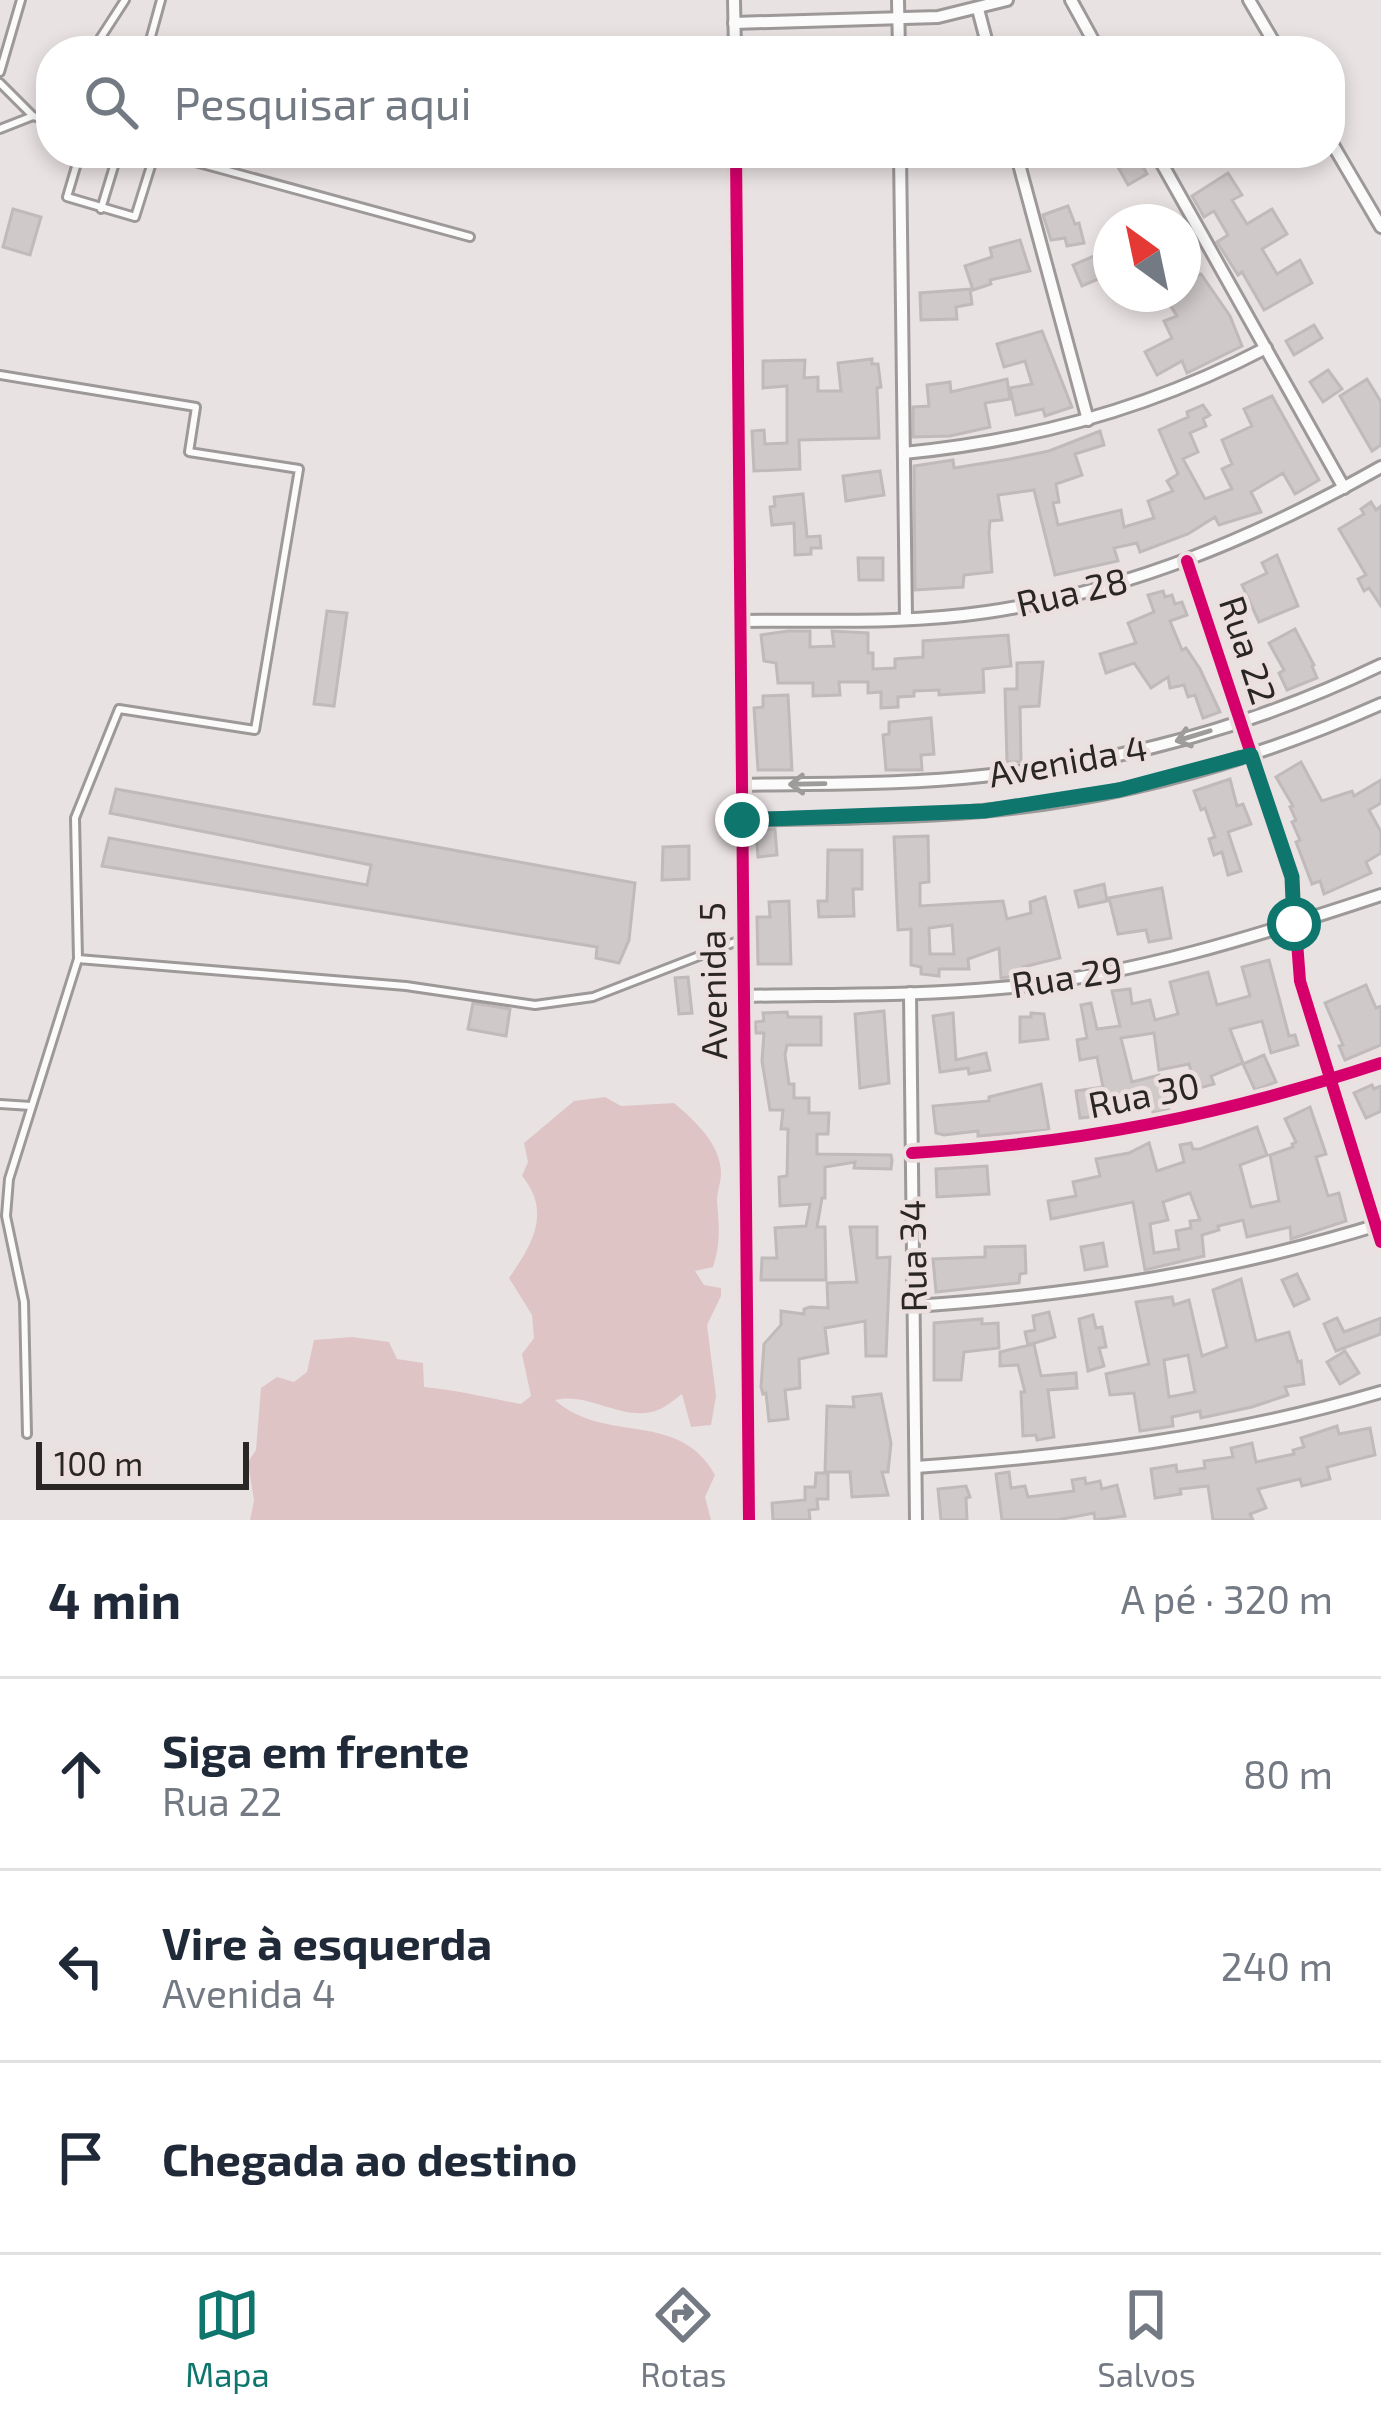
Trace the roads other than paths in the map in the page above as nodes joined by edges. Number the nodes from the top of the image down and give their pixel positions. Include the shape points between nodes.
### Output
1 (21, 0) edge
2 (125, 0) edge
3 (161, 0) edge
4 (734, 0) edge
5 (898, 0) edge
6 (1007, 0) edge
7 (1070, 0) edge
8 (1249, 0) edge
9 (978, 9) junction
10 (899, 20) junction
11 (734, 23) junction
12 (102, 36) edge
13 (151, 36) edge
14 (734, 36) edge
15 (899, 36) edge
16 (985, 36) edge
17 (1090, 36) edge
18 (1270, 36) edge
19 (0, 72) edge
20 (0, 83) edge
21 (33, 116) junction
22 (36, 117) edge
23 (0, 129) edge
24 (1345, 166) edge
25 (76, 168) edge
26 (113, 168) edge
27 (153, 168) edge
28 (214, 168) edge
29 (736, 168) edge
30 (900, 168) edge
31 (1020, 168) edge
32 (1164, 168) edge
33 (100, 209) junction
34 (1381, 227) edge
35 (470, 238) dead end
36 (1266, 348) junction
37 (0, 375) edge
38 (1088, 420) junction
39 (904, 453) junction
40 (1381, 467) edge
41 (1344, 488) junction
42 (1187, 561) junction
43 (906, 618) junction
44 (740, 621) junction
45 (1381, 665) edge
46 (1381, 704) edge
47 (1240, 722) junction
48 (1251, 755) junction
49 (742, 785) junction
50 (742, 820) junction
51 (1381, 895) edge
52 (1294, 924) junction
53 (743, 939) junction
54 (78, 959) junction
55 (910, 993) junction
56 (743, 996) junction
57 (1381, 1063) edge
58 (1330, 1079) junction
59 (0, 1104) edge
60 (32, 1106) junction
61 (912, 1153) junction
62 (1378, 1225) edge
63 (1381, 1242) edge
64 (914, 1306) junction
65 (1381, 1391) edge
66 (27, 1434) dead end
67 (916, 1467) junction
68 (748, 1520) edge
69 (916, 1520) edge

1 - 19 lane
2 - 12 lane
3 - 13 lane
4 - 11 street
5 - 10 street
6 - 9 street
7 - 17 street
8 - 18 street
9 - 10 street
9 - 16 street
10 - 11 street
10 - 15 street
11 - 14 street
20 - 21 lane
21 - 22 lane
21 - 23 lane
24 - 34 street
25 - 33 lane via 67,197
26 - 33 lane
27 - 33 lane via 135,218
28 - 35 lane
29 - 44 street, Avenida 5
30 - 39 street
31 - 38 street
32 - 36 street
36 - 38 street
36 - 41 street
37 - 54 lane via 196,406 189,452 298,470 255,730 119,709 75,818
38 - 39 street
39 - 43 street
40 - 41 street, Rua 28
41 - 42 street, Rua 28
42 - 43 street, Rua 28 via 1069,597
42 - 47 street, Rua 22
43 - 44 street, Rua 28
44 - 49 street, Avenida 5
45 - 47 street, Avenida 4
46 - 48 street, Avenida 4
47 - 48 street, Rua 22
47 -> 49 street, Avenida 4 via 1112,756 980,777
48 - 50 street, Avenida 4 via 1119,790 984,811
48 - 52 street, Rua 22 via 1292,877
49 - 50 street, Avenida 5
50 - 53 street, Avenida 5
51 - 52 street, Rua 29
52 - 55 street, Rua 29 via 1082,977
52 - 58 street, Rua 22 via 1300,982
53 - 54 lane via 593,998 535,1006 406,986
53 - 56 street, Avenida 5
54 - 60 lane
55 - 56 street, Rua 29
55 - 61 street, Rua 34
56 - 68 street, Avenida 5
57 - 58 street, Rua 30
58 - 61 street, Rua 30 via 1110,1134
58 - 62 street, Rua 22
59 - 60 lane
60 - 66 lane via 6,1216 23,1301
61 - 64 street, Rua 34
62 - 63 street, Rua 22
62 - 64 street via 1139,1284
64 - 67 street, Rua 34
65 - 67 street via 1166,1442
67 - 69 street, Rua 34

